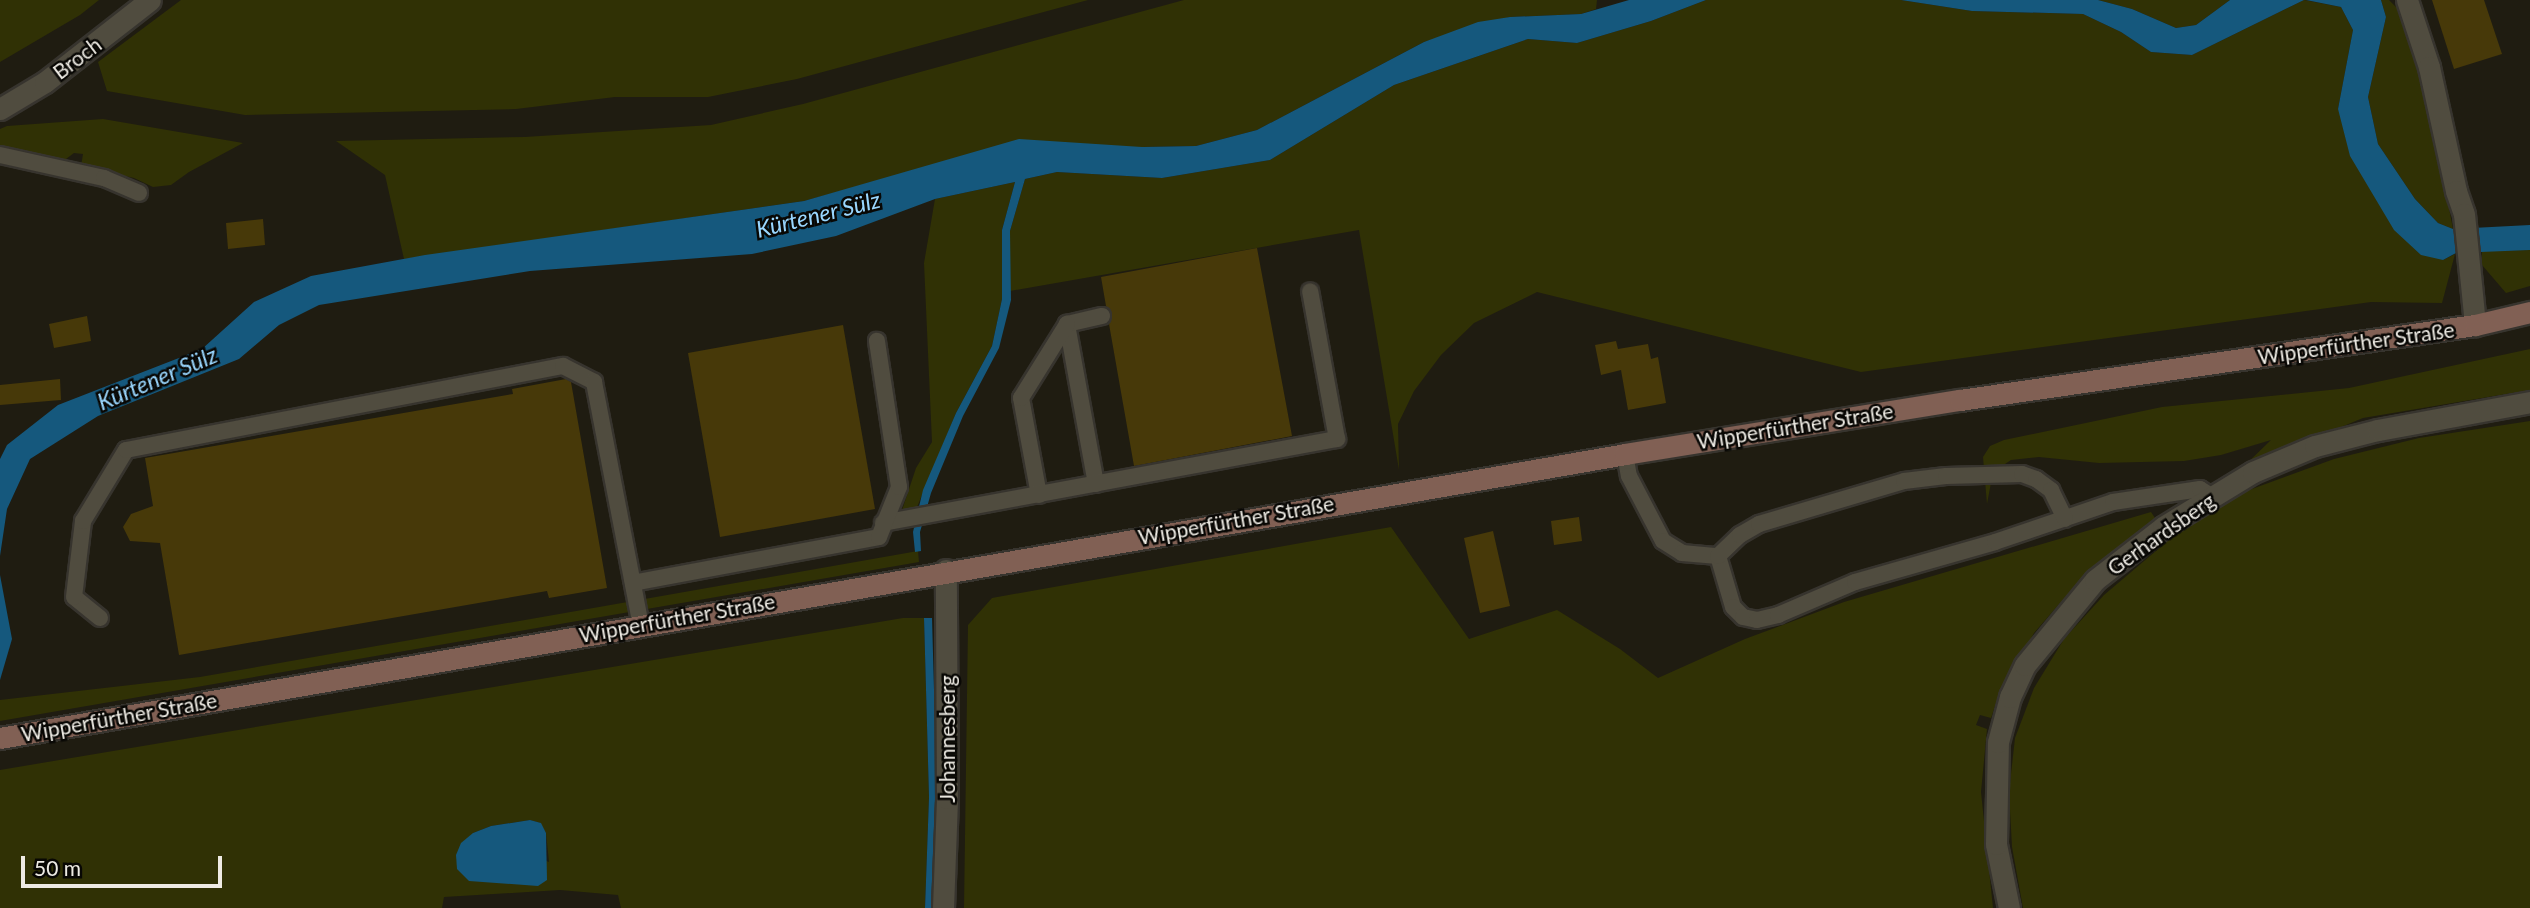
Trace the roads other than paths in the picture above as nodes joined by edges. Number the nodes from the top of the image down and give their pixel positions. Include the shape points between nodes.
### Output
1 (150, 0) edge
2 (2407, 0) edge
3 (0, 109) edge
4 (0, 155) edge
5 (139, 193) dead end
6 (1310, 290) dead end
7 (2530, 312) edge
8 (1102, 316) dead end
9 (1067, 324) junction
10 (2475, 326) junction
11 (877, 341) dead end
12 (2530, 402) edge
13 (1625, 454) junction
14 (1096, 484) junction
15 (1039, 495) junction
16 (2213, 497) junction
17 (2065, 519) junction
18 (883, 523) junction
19 (1718, 556) junction
20 (946, 570) junction
21 (633, 583) junction
22 (100, 618) dead end
23 (641, 625) junction
24 (0, 738) edge
25 (943, 908) edge
26 (2009, 908) edge

1 - 3 street, Broch via 45,82
2 - 10 street, Wipperfürther Straße via 2429,67 2464,214
4 - 5 lane via 104,178
6 - 14 lane via 1337,439
7 - 10 main road, Wipperfürther Straße
8 - 9 lane
9 - 14 lane
9 - 15 lane via 1021,398
10 - 13 main road, Wipperfürther Straße via 1960,400
11 - 18 lane via 898,487
12 - 16 street, Gerhardsberg via 2315,446 2253,472
13 - 19 lane via 1629,476 1663,541 1682,553
13 - 20 main road, Wipperfürther Straße
14 - 15 lane
15 - 18 lane
16 - 17 lane via 2200,489 2188,490 2113,502
16 - 26 street, Gerhardsberg via 2163,527 2095,580 2025,665 2010,697 1998,742 1996,844
17 - 19 lane via 2051,490 2029,477 1946,476 1904,481 1759,524
17 - 19 lane via 1855,582 1757,620 1743,617 1733,607
18 - 21 lane via 878,537
20 - 23 main road, Wipperfürther Straße
20 - 25 street, Johannesberg
21 - 22 lane via 594,382 563,366 126,450 83,521 74,597
21 - 23 lane
23 - 24 main road, Wipperfürther Straße

